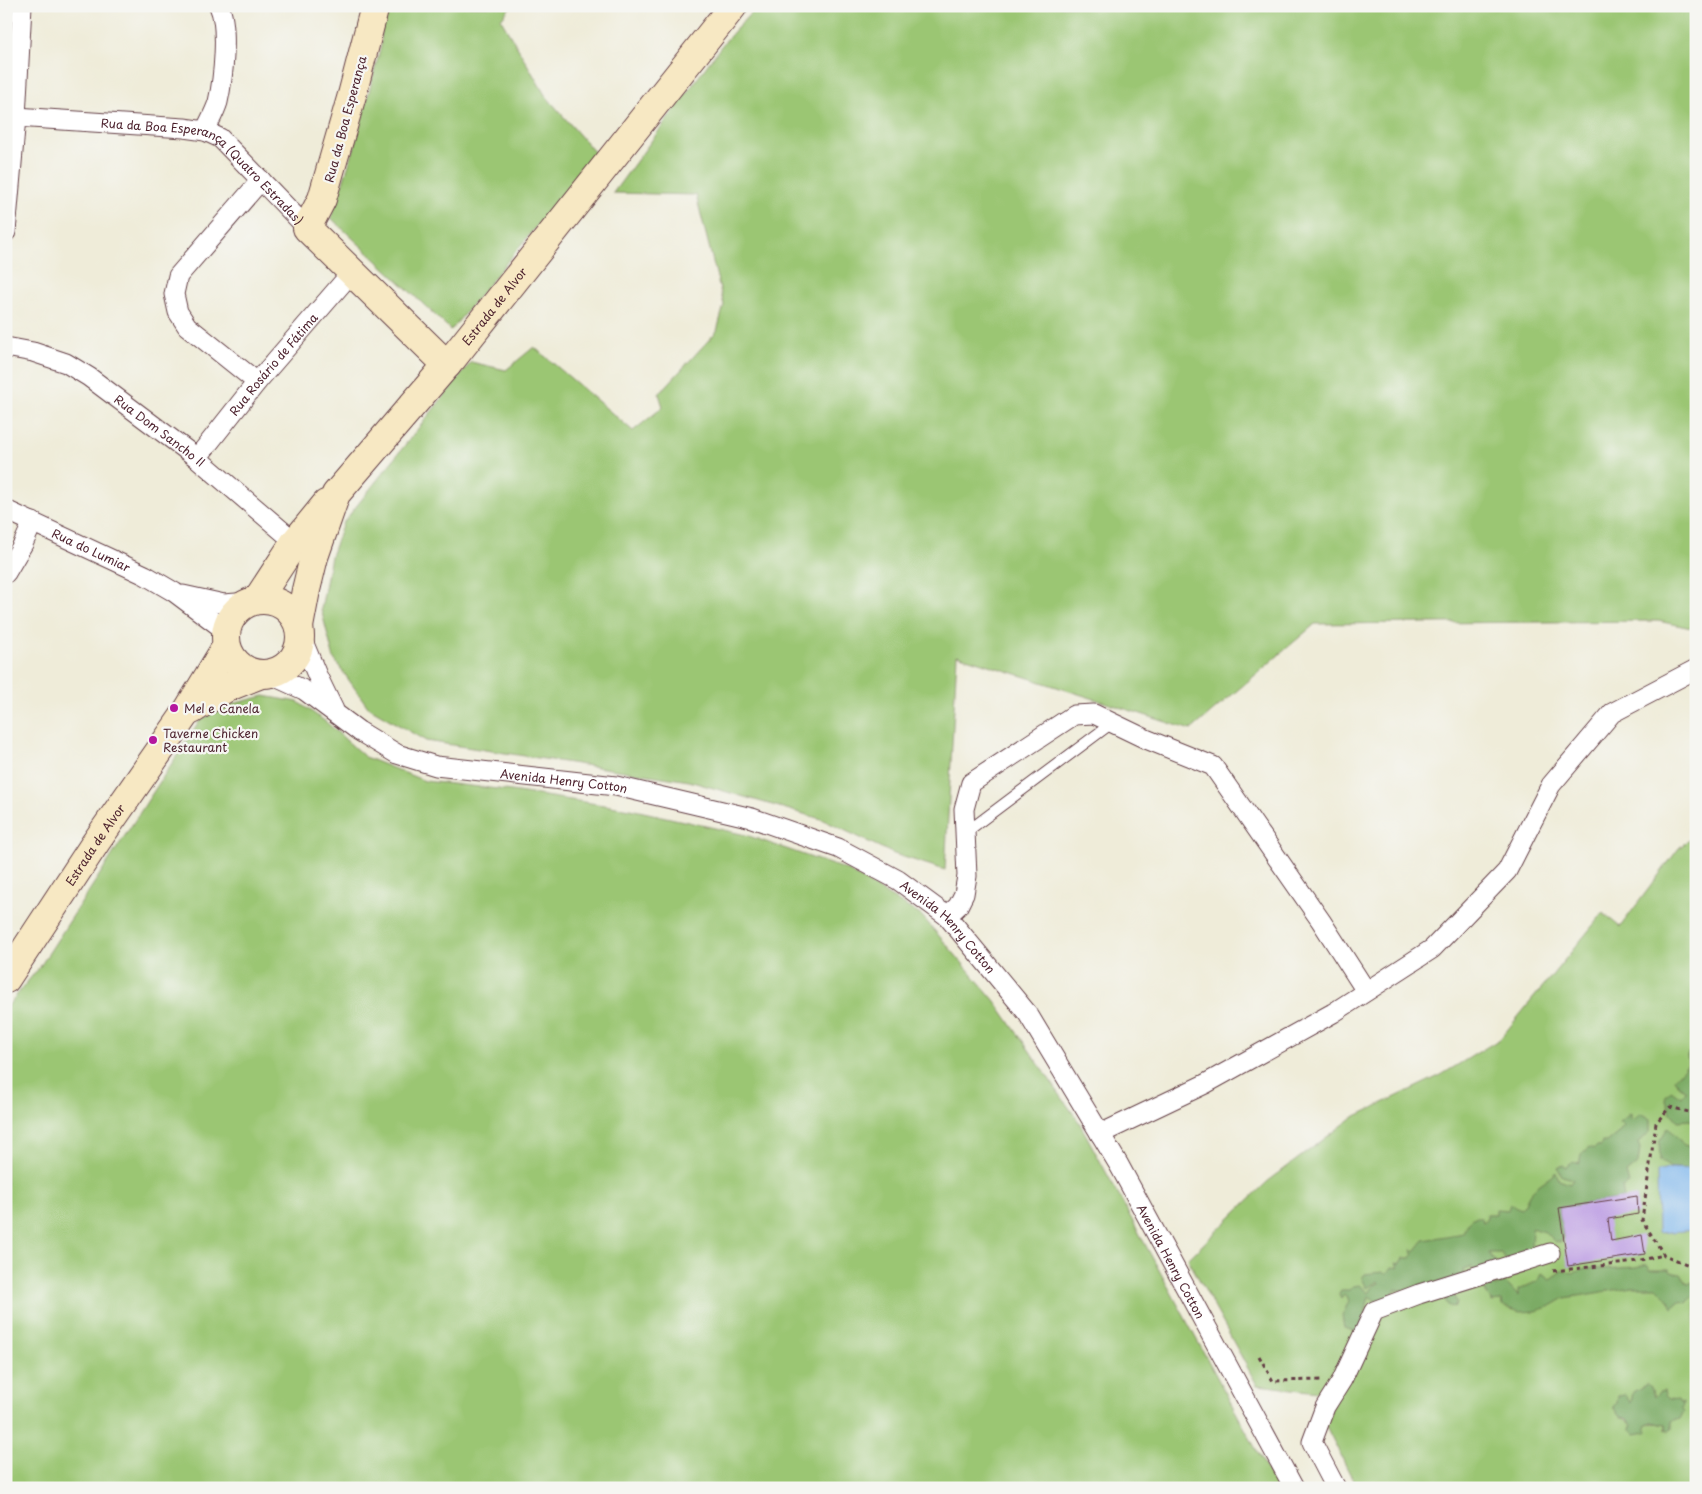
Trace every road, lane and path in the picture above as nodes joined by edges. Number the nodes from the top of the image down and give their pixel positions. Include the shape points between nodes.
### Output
1 (22, 6) edge
2 (219, 6) edge
3 (375, 6) edge
4 (733, 6) edge
5 (16, 117) junction
6 (205, 131) junction
7 (261, 180) junction
8 (308, 228) junction
9 (6, 232) edge
10 (352, 272) junction
11 (6, 347) edge
12 (447, 365) junction
13 (257, 382) junction
14 (197, 458) junction
15 (336, 494) junction
16 (6, 510) edge
17 (33, 522) junction
18 (295, 542) junction
19 (6, 574) edge
20 (174, 592) junction
21 (253, 601) junction
22 (300, 631) junction
23 (226, 639) junction
24 (1696, 669) edge
25 (265, 674) junction
26 (186, 713) junction
27 (336, 713) junction
28 (1112, 723) junction
29 (965, 833) junction
30 (947, 916) junction
31 (6, 978) edge
32 (1366, 992) junction
33 (1696, 1114) edge
34 (1100, 1134) junction
35 (1664, 1255) junction
36 (1551, 1262) joint
37 (1696, 1268) edge
38 (1259, 1356) dead end
39 (1342, 1380) junction
40 (1294, 1488) edge
41 (1336, 1488) edge

1 - 5 street
2 - 6 street via 225,39 222,75 217,104
3 - 8 street, Rua da Boa Esperança via 322,199
4 - 12 street, Estrada de Alvor
5 - 6 street, Rua da Boa Esperança (Quatro Estradas)
5 - 9 street
6 - 7 street, Rua da Boa Esperança (Quatro Estradas) via 220,138
7 - 8 street, Rua da Boa Esperança (Quatro Estradas)
7 - 13 street via 178,276 174,294 178,312 188,326
8 - 10 street, Rua da Boa Esperança (Quatro Estradas)
10 - 12 street, Rua da Boa Esperança (Quatro Estradas)
10 - 13 street, Rua Rosário de Fátima
11 - 14 street, Rua Dom Sancho II via 33,352 89,377
12 - 15 street, Estrada de Alvor
13 - 14 street, Rua Rosário de Fátima
14 - 18 street, Rua Dom Sancho II
15 - 18 street, Estrada de Alvor
15 - 22 street, Estrada de Alvor via 314,557
16 - 17 street, Rua do Lumiar
17 - 19 street
17 - 20 street, Rua do Lumiar
18 - 21 street, Estrada de Alvor
20 - 21 street via 224,604
20 - 23 street
21 - 22 street via 264,599 280,603 292,613
21 - 23 street, Estrada de Alvor via 236,610 231,617
22 - 25 street, Estrada de Alvor via 298,650 290,663 276,672
22 - 27 street
23 - 25 street via 239,666
23 - 26 street, Estrada de Alvor
24 - 32 street via 1612,713 1550,785 1507,871 1432,950
25 - 26 street, Estrada de Alvor via 226,688
25 - 27 street, Avenida Henry Cotton via 304,690
26 - 31 street, Estrada de Alvor
27 - 30 street, Avenida Henry Cotton via 397,754 436,766 616,786 752,818 838,848 898,880
28 - 29 lane
28 - 29 street via 1094,714 1074,715 971,783 964,809
28 - 32 street via 1213,766 1321,921
29 - 30 street via 967,876 964,894 958,906
30 - 34 street, Avenida Henry Cotton via 1028,1014
32 - 34 street via 1206,1084
33 - 35 path via 1670,1107 1656,1123 1642,1220
34 - 40 street, Avenida Henry Cotton
35 - 36 path via 1627,1263
35 - 37 path
36 - 39 street via 1419,1294 1374,1311
38 - 39 path via 1272,1381
39 - 41 street via 1325,1407 1312,1442

